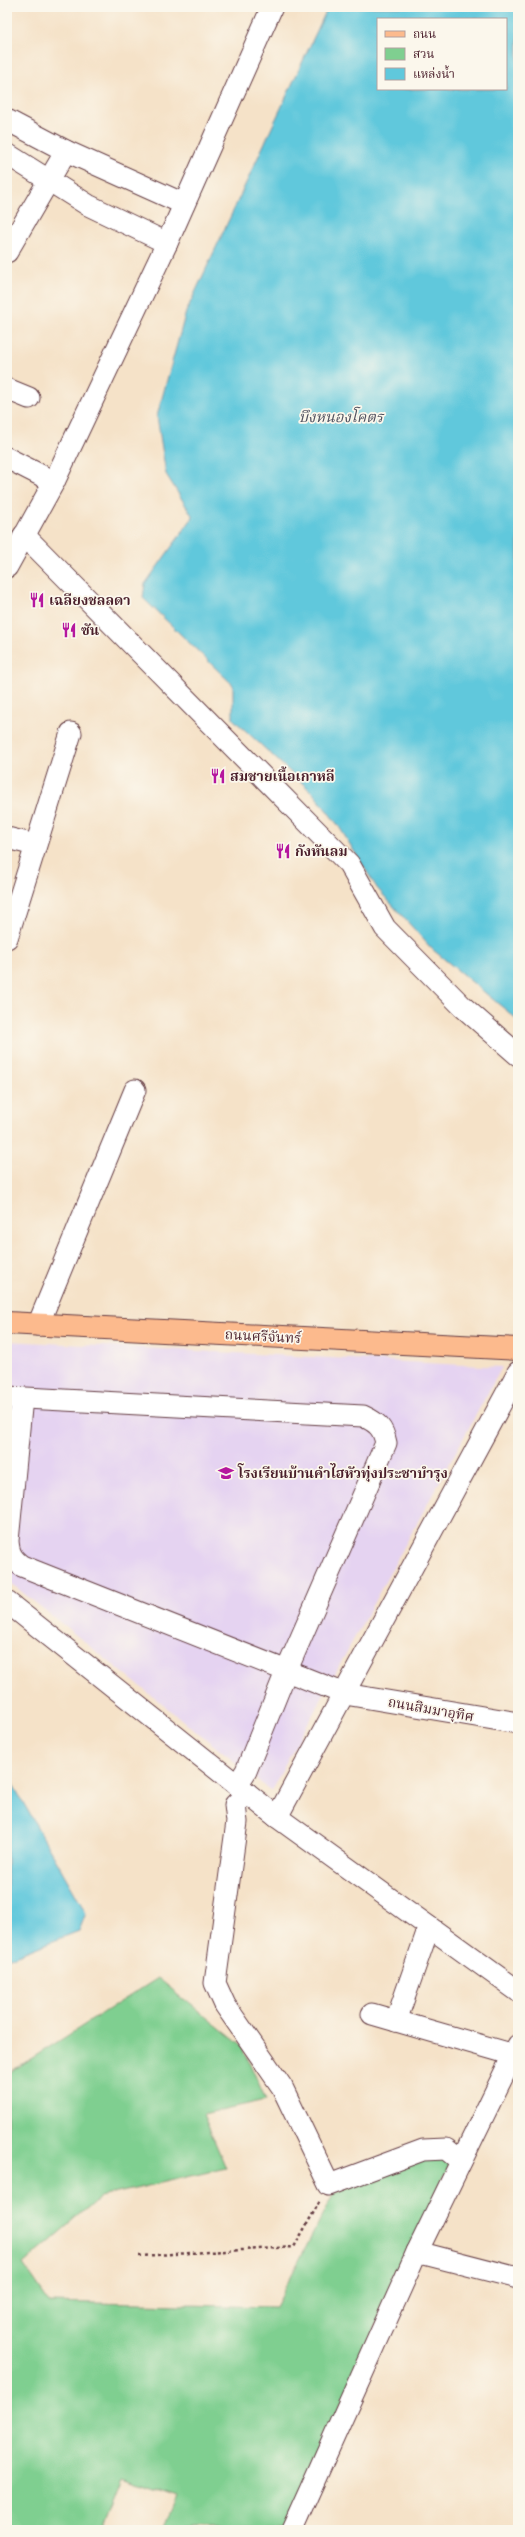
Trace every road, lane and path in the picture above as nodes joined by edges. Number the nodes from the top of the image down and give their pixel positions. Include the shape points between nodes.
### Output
1 (272, 7) edge
2 (7, 120) edge
3 (66, 151) junction
4 (7, 154) edge
5 (50, 180) junction
6 (184, 204) junction
7 (166, 243) junction
8 (7, 252) edge
9 (7, 389) edge
10 (28, 398) dead end
11 (7, 458) edge
12 (54, 482) junction
13 (24, 535) junction
14 (7, 567) edge
15 (71, 733) dead end
16 (7, 838) edge
17 (35, 845) junction
18 (7, 938) edge
19 (518, 1056) edge
20 (135, 1090) dead end
21 (7, 1323) edge
22 (38, 1324) junction
23 (518, 1349) edge
24 (518, 1372) edge
25 (14, 1397) edge
26 (7, 1602) edge
27 (286, 1672) junction
28 (345, 1694) junction
29 (518, 1723) edge
30 (242, 1789) junction
31 (277, 1817) junction
32 (429, 1926) junction
33 (518, 1991) edge
34 (372, 2014) dead end
35 (396, 2021) junction
36 (516, 2050) edge
37 (461, 2161) junction
38 (329, 2185) junction
39 (417, 2252) junction
40 (139, 2256) dead end
41 (518, 2278) edge
42 (292, 2530) edge

1 - 6 street
2 - 3 street
3 - 5 street
3 - 6 street
4 - 5 street
5 - 7 street via 88,205
5 - 8 street
6 - 7 street
7 - 12 street
9 - 10 street
11 - 12 street
12 - 13 street
13 - 14 street
13 - 19 street via 349,864 384,928 462,1006
15 - 17 street
16 - 17 street
17 - 18 street
20 - 22 street
21 - 22 main road, ถนนศรีจันทร์
22 - 23 main road, ถนนศรีจันทร์
24 - 28 street
25 - 27 street, ถนนสิมมาอุทิศ via 8,1541 13,1560 22,1566
25 - 27 street via 363,1416 377,1422 383,1430 386,1443
26 - 30 street
27 - 28 street, ถนนสิมมาอุทิศ
27 - 30 street via 246,1772
28 - 29 street, ถนนสิมมาอุทิศ
28 - 31 street
30 - 31 street
30 - 38 street via 235,1805 237,1822 215,1983 225,2005 282,2087
31 - 32 street
32 - 33 street
32 - 35 street
34 - 35 street
35 - 36 street
36 - 37 street
37 - 38 street via 446,2149 423,2150
37 - 39 street
38 - 40 path via 294,2247
39 - 41 street
39 - 42 street

